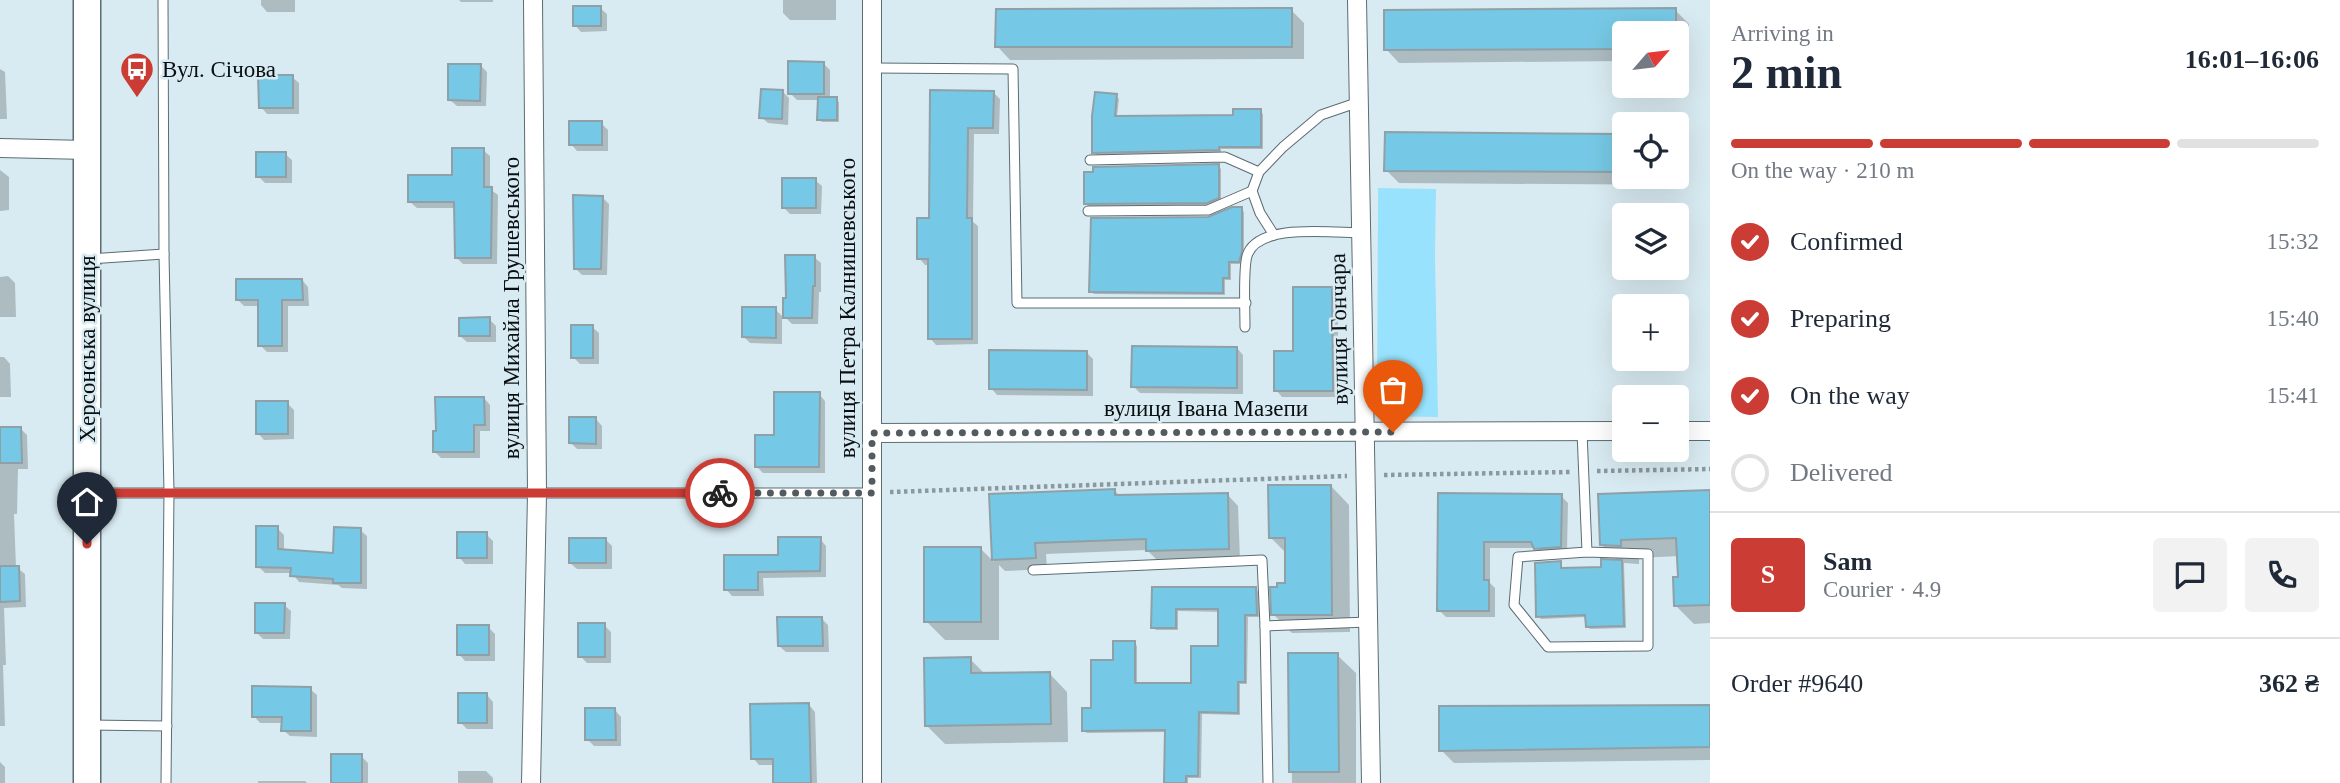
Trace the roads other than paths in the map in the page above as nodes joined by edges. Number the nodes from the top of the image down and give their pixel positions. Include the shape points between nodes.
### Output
1 (87, 0) edge
2 (163, 0) edge
3 (533, 0) edge
4 (872, 0) edge
5 (1357, 0) edge
6 (872, 68) junction
7 (1359, 102) junction
8 (0, 148) edge
9 (87, 150) junction
10 (1090, 160) dead end
11 (1259, 172) junction
12 (1252, 191) junction
13 (1088, 211) dead end
14 (1362, 233) junction
15 (1274, 235) junction
16 (164, 254) junction
17 (87, 259) junction
18 (1246, 303) junction
19 (1245, 327) dead end
20 (1612, 431) edge
21 (1689, 431) edge
22 (1710, 431) edge
23 (1366, 432) junction
24 (1582, 432) junction
25 (872, 433) junction
26 (169, 492) junction
27 (87, 493) junction
28 (872, 493) junction
29 (537, 494) junction
30 (1587, 552) junction
31 (1033, 570) dead end
32 (1368, 622) junction
33 (1265, 626) junction
34 (87, 725) junction
35 (167, 726) junction
36 (87, 783) edge
37 (166, 783) edge
38 (531, 783) edge
39 (872, 783) edge
40 (1268, 783) edge
41 (1371, 783) edge

1 - 9 main road, Херсонська вулиця
2 - 16 lane
3 - 29 street, вулиця Михайла Грушевського
4 - 6 street, вулиця Петра Калнишевського
5 - 7 street, вулиця Гончара
6 - 18 lane via 1013,69 1017,303
6 - 25 street, вулиця Петра Калнишевського
7 - 11 lane via 1321,115
7 - 14 street, вулиця Гончара
8 - 9 street
9 - 17 main road, Херсонська вулиця
10 - 11 lane via 1225,157
11 - 12 lane
12 - 13 lane via 1208,210
12 - 15 lane
14 - 15 lane
14 - 23 street, вулиця Гончара
15 - 18 lane via 1255,242 1247,256
16 - 17 lane
16 - 26 lane
17 - 27 main road, Херсонська вулиця
18 - 19 lane
20 - 24 street, вулиця Івана Мазепи
21 - 22 street
23 - 24 street, вулиця Івана Мазепи
23 - 25 street, вулиця Івана Мазепи
23 - 32 street, вулиця Гончара
24 - 30 lane
25 - 28 street, вулиця Петра Калнишевського
26 - 27 lane
26 - 29 lane
26 - 35 lane
27 - 34 main road, Херсонська вулиця
28 - 29 lane
28 - 39 street, вулиця Петра Калнишевського
29 - 38 street, вулиця Михайла Грушевського
30 - 30 lane via 1648,554 1648,646 1548,647 1514,605 1518,557
31 - 33 lane via 1262,560
32 - 33 lane
32 - 41 street, вулиця Гончара
33 - 40 lane
34 - 35 lane
34 - 36 main road, Херсонська вулиця
35 - 37 lane

